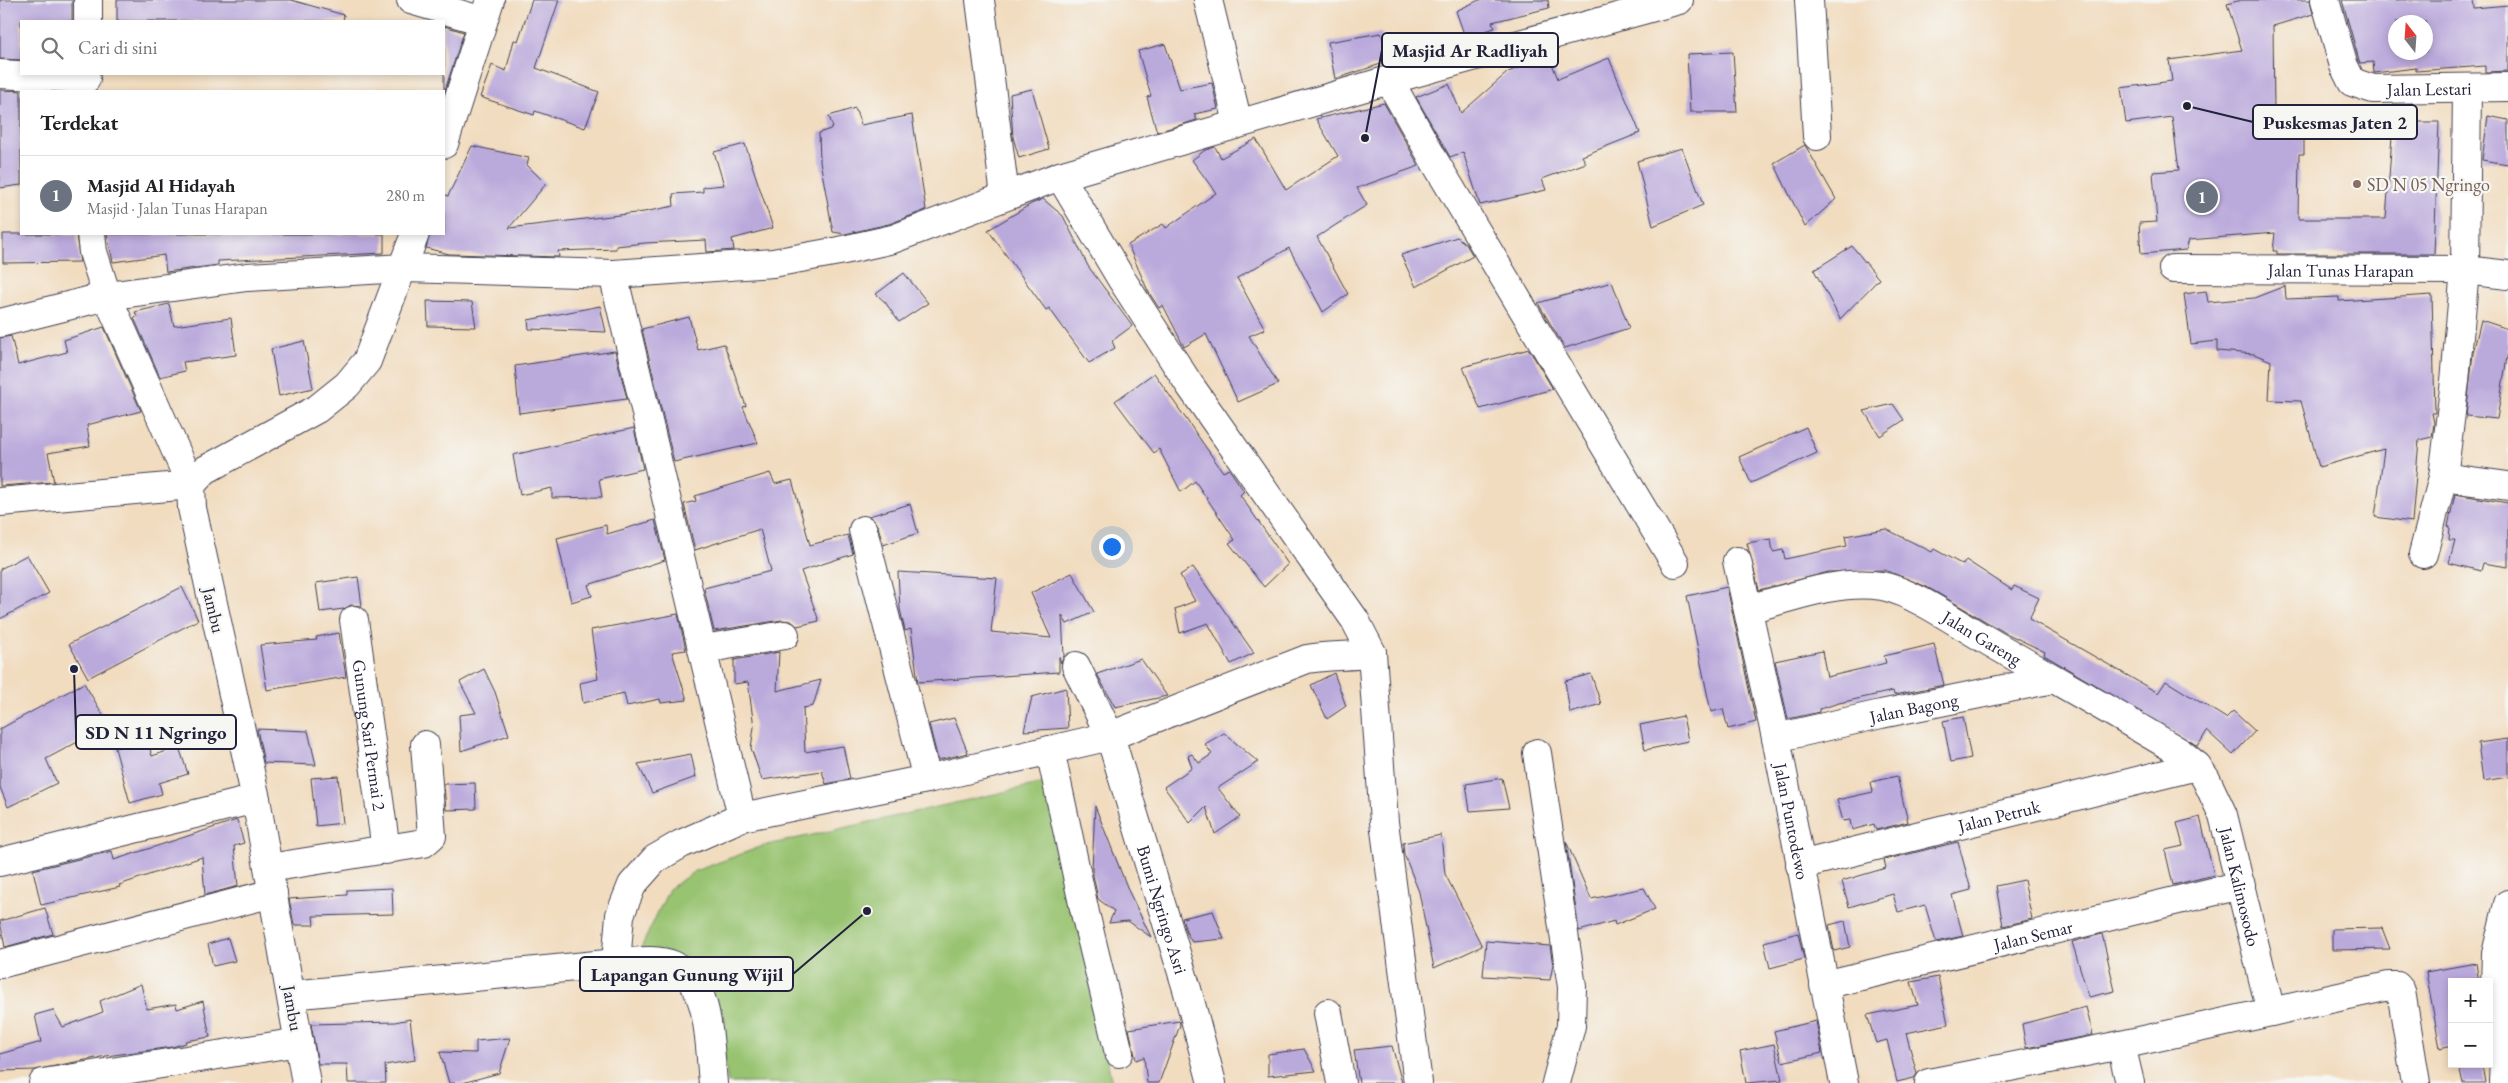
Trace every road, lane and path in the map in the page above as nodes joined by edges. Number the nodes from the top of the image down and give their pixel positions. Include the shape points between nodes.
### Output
1 (88, 0) edge
2 (411, 0) edge
3 (980, 0) edge
4 (1208, 0) edge
5 (1679, 0) edge
6 (1808, 0) edge
7 (2325, 0) edge
8 (487, 10) edge
9 (88, 20) edge
10 (0, 74) edge
11 (1389, 80) junction
12 (86, 81) edge
13 (2508, 87) edge
14 (2467, 88) junction
15 (1238, 123) junction
16 (1817, 136) dead end
17 (445, 141) edge
18 (1060, 176) junction
19 (1005, 196) junction
20 (91, 235) edge
21 (415, 235) edge
22 (404, 268) junction
23 (2173, 269) dead end
24 (2465, 270) junction
25 (613, 274) junction
26 (2508, 275) edge
27 (107, 296) junction
28 (0, 323) edge
29 (2443, 477) junction
30 (191, 485) junction
31 (2508, 486) edge
32 (0, 502) edge
33 (863, 530) dead end
34 (2424, 554) dead end
35 (1737, 561) dead end
36 (1674, 563) dead end
37 (1748, 609) junction
38 (354, 620) dead end
39 (785, 635) dead end
40 (704, 649) junction
41 (1372, 652) junction
42 (1076, 666) dead end
43 (2053, 679) junction
44 (1110, 736) junction
45 (1776, 738) junction
46 (425, 745) dead end
47 (1050, 750) junction
48 (1537, 753) dead end
49 (2197, 766) junction
50 (927, 779) junction
51 (256, 799) junction
52 (742, 817) junction
53 (386, 850) junction
54 (0, 862) edge
55 (1800, 865) junction
56 (271, 881) junction
57 (2241, 884) junction
58 (2508, 904) edge
59 (616, 963) junction
60 (0, 964) edge
61 (1824, 985) junction
62 (291, 995) junction
63 (2271, 1012) junction
64 (1328, 1013) dead end
65 (299, 1042) junction
66 (2121, 1045) junction
67 (1119, 1053) dead end
68 (43, 1083) edge
69 (306, 1083) edge
70 (713, 1083) edge
71 (1212, 1083) edge
72 (1341, 1083) edge
73 (1418, 1083) edge
74 (1556, 1083) edge
75 (1844, 1083) edge
76 (1929, 1083) edge
77 (2130, 1083) edge
78 (2416, 1083) edge
79 (2503, 1083) edge

1 - 9 street
2 - 8 street
3 - 19 street
4 - 15 street
5 - 11 street
6 - 16 street
7 - 14 street, Jalan Lestari via 2344,66 2352,82 2372,89
8 - 17 street
10 - 12 street
11 - 15 street
11 - 36 street via 1434,162
13 - 14 street, Jalan Lestari
14 - 24 street
15 - 18 street
18 - 19 street
18 - 41 street via 1189,384 1355,620
19 - 25 street via 892,239 839,251 772,263
20 - 27 street
21 - 22 street
22 - 25 street
22 - 27 street via 247,277
22 - 30 street via 367,361 347,385 317,408 206,470
23 - 24 street, Jalan Tunas Harapan
24 - 26 street, Jalan Tunas Harapan
24 - 29 street
25 - 40 street
27 - 28 street
27 - 30 street
29 - 31 street
29 - 34 street
30 - 32 street
30 - 51 street, Jambu via 192,508
33 - 50 street
35 - 37 street, Jalan Puntodewo
37 - 43 street, Jalan Gareng via 1836,586 1884,586 1934,610
37 - 45 street, Jalan Puntodewo
38 - 53 street, Gunung Sari Permai 2
39 - 40 street
40 - 52 street
41 - 44 street via 1350,657 1307,659
41 - 73 street via 1384,822
42 - 44 street, Bumi Ngringo Asri
43 - 45 street, Jalan Bagong
43 - 49 street, Jalan Gareng via 2157,738
44 - 47 street
44 - 71 street, Bumi Ngringo Asri via 1187,989
45 - 55 street, Jalan Puntodewo
46 - 53 street via 432,836 424,843
47 - 50 street
47 - 67 street
48 - 74 street via 1572,987 1571,1026
49 - 55 street, Jalan Petruk
49 - 57 street, Jalan Kalimosodo via 2223,815
50 - 52 street
51 - 54 street
51 - 56 street, Jambu
52 - 59 street via 655,859 632,885 620,915
53 - 56 street
55 - 61 street, Jalan Puntodewo
56 - 60 street
56 - 62 street, Jambu
57 - 61 street, Jalan Semar
57 - 63 street, Jalan Kalimosodo
58 - 79 street via 2496,954 2494,985 2504,1053
59 - 62 street
59 - 70 street via 663,963 690,976 699,989 704,1010
61 - 75 street, Jalan Puntodewo
62 - 65 street, Jambu
63 - 66 street
63 - 78 street via 2397,986 2401,991
64 - 72 street
65 - 68 street
65 - 69 street, Jambu
66 - 76 street
66 - 77 street

